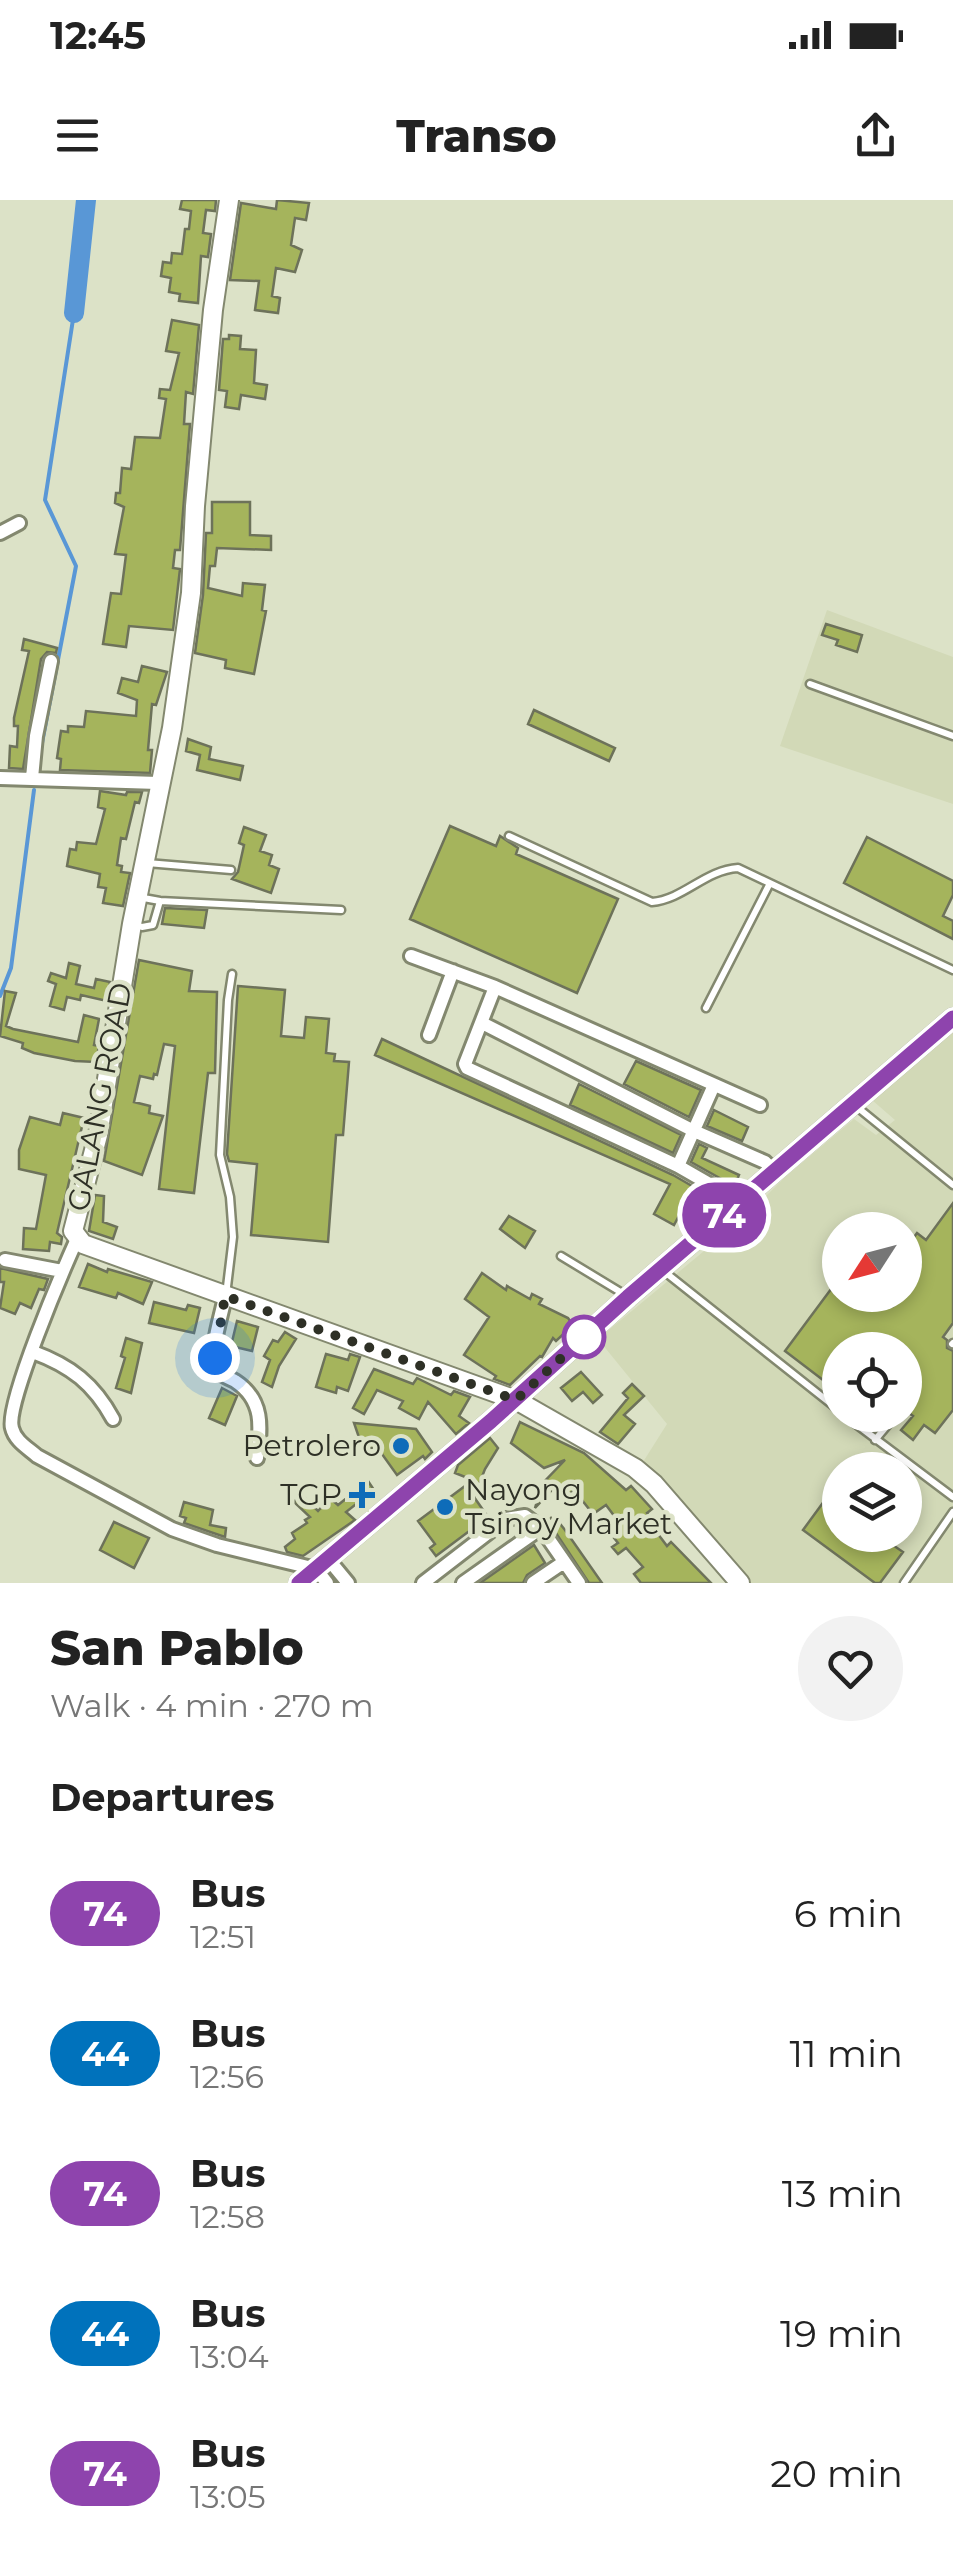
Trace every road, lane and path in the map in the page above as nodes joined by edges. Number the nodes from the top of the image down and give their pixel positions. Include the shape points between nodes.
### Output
1 (229, 200) edge
2 (18, 523) dead end
3 (0, 533) edge
4 (51, 661) dead end
5 (810, 684) dead end
6 (953, 736) edge
7 (0, 778) edge
8 (32, 778) junction
9 (158, 783) junction
10 (509, 836) dead end
11 (145, 863) junction
12 (230, 870) dead end
13 (769, 884) junction
14 (138, 896) junction
15 (160, 901) junction
16 (341, 910) dead end
17 (132, 924) junction
18 (411, 956) dead end
19 (953, 970) edge
20 (453, 971) junction
21 (232, 974) dead end
22 (494, 987) junction
23 (706, 1008) dead end
24 (953, 1018) edge
25 (482, 1023) junction
26 (429, 1035) dead end
27 (714, 1085) junction
28 (853, 1104) junction
29 (760, 1105) dead end
30 (694, 1131) junction
31 (678, 1166) junction
32 (775, 1172) junction
33 (953, 1184) edge
34 (718, 1189) dead end
35 (77, 1239) junction
36 (561, 1256) dead end
37 (5, 1260) dead end
38 (661, 1269) junction
39 (62, 1271) junction
40 (225, 1296) junction
41 (628, 1297) junction
42 (33, 1352) junction
43 (822, 1397) edge
44 (516, 1400) junction
45 (114, 1419) dead end
46 (865, 1432) edge
47 (882, 1432) edge
48 (875, 1440) junction
49 (257, 1458) dead end
50 (953, 1497) edge
51 (953, 1512) edge
52 (541, 1528) junction
53 (564, 1562) junction
54 (324, 1571) edge
55 (299, 1583) edge
56 (348, 1583) edge
57 (423, 1583) edge
58 (462, 1583) edge
59 (533, 1583) edge
60 (579, 1583) edge
61 (740, 1583) edge
62 (904, 1583) edge

1 - 9 street, GALANG ROAD via 191,593
2 - 3 street
4 - 8 street
5 - 6 lane
7 - 8 street
8 - 9 street
9 - 11 street, GALANG ROAD
10 - 13 lane via 652,902 669,901 724,869 738,868
11 - 12 lane
11 - 14 street, GALANG ROAD
13 - 19 lane
13 - 23 lane
14 - 15 lane
14 - 17 street, GALANG ROAD
15 - 16 lane
15 - 17 lane via 154,925
17 - 35 street, GALANG ROAD via 98,1135 73,1231
18 - 20 street
20 - 22 street
20 - 26 street
21 - 40 lane via 220,1155 233,1237
22 - 25 street
22 - 27 street
24 - 28 street
25 - 30 street
25 - 31 street via 467,1068
27 - 29 street
27 - 30 street
28 - 32 street
28 - 33 lane
30 - 31 street
30 - 32 street
31 - 34 street
32 - 38 street
35 - 39 street
35 - 40 street, GALANG ROAD
36 - 41 lane
37 - 39 street
38 - 41 street
38 - 43 lane
39 - 42 street
40 - 44 street, GALANG ROAD
40 - 49 street via 217,1368 257,1404
41 - 44 street
42 - 45 street via 84,1378
42 - 54 street via 10,1418 20,1442 37,1456 172,1529
44 - 54 street
44 - 61 street, GALANG ROAD via 635,1468
46 - 48 lane
47 - 48 lane
48 - 50 lane
51 - 62 lane
52 - 53 street
52 - 57 street via 525,1516 506,1519
52 - 58 street
53 - 59 street
53 - 60 street
54 - 55 street
54 - 56 street

